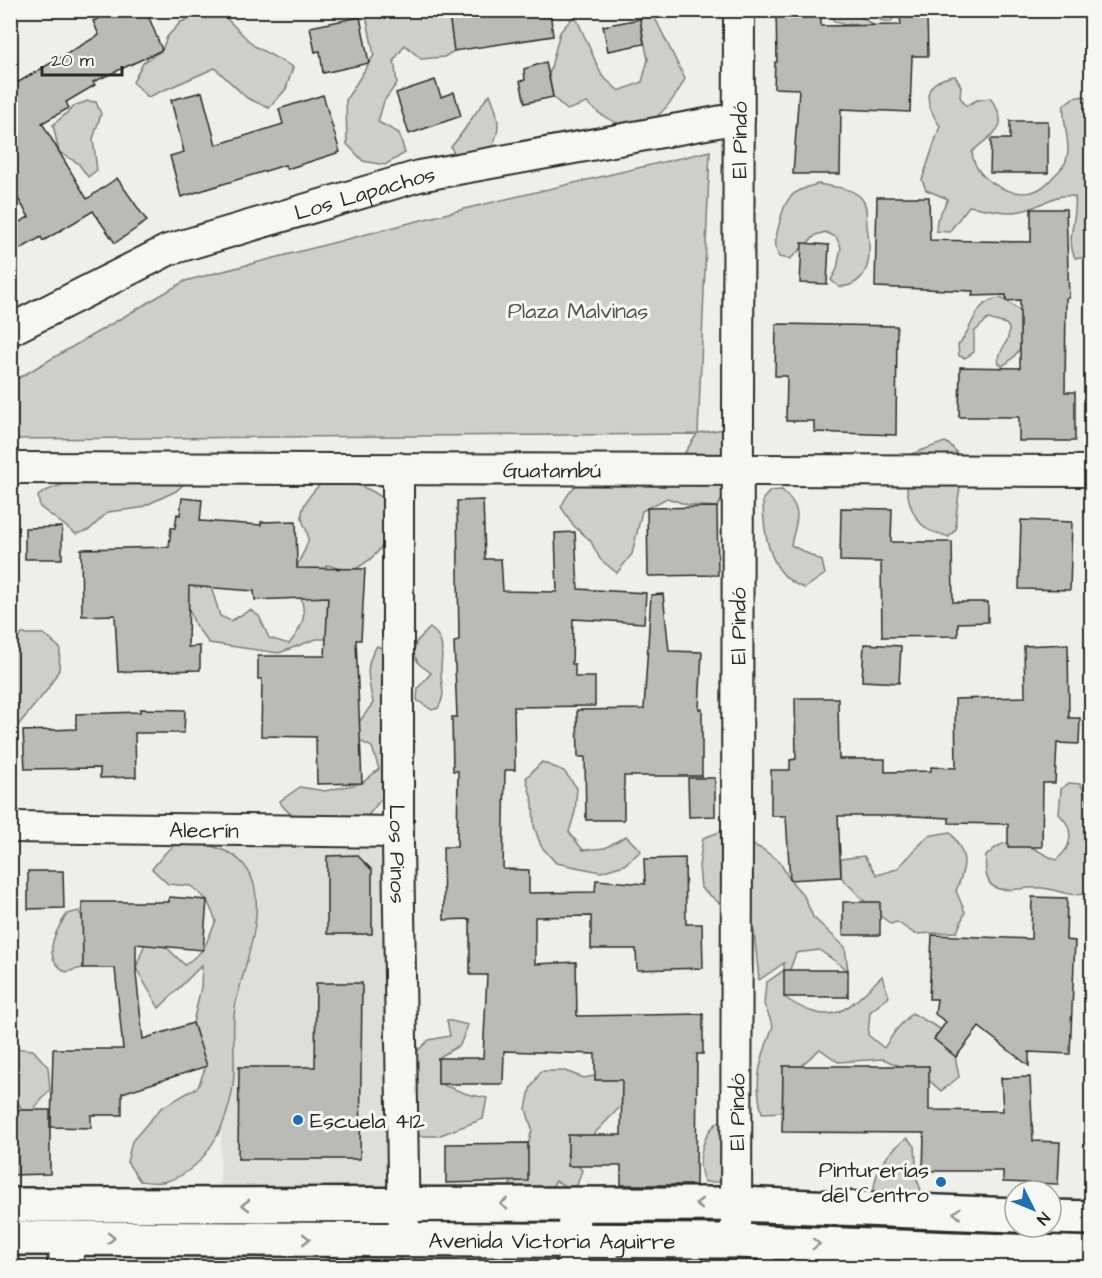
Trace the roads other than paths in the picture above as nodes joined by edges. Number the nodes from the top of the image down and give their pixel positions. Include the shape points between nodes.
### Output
1 (739, 10) edge
2 (739, 118) junction
3 (10, 330) edge
4 (10, 468) edge
5 (398, 468) junction
6 (740, 468) junction
7 (1092, 471) edge
8 (10, 827) edge
9 (398, 832) junction
10 (575, 1203) junction
11 (736, 1204) junction
12 (10, 1205) edge
13 (403, 1205) junction
14 (1003, 1215) edge
15 (1063, 1217) edge
16 (1092, 1218) edge
17 (1092, 1223) edge
18 (10, 1238) edge
19 (404, 1240) junction
20 (736, 1241) junction
21 (67, 1253) edge
22 (573, 1254) edge
23 (768, 1255) edge
24 (1069, 1258) edge

1 - 2 street, El Pindó
2 - 3 street, Los Lapachos via 407,179 168,250
2 - 6 street, El Pindó
4 - 5 street, Guatambú
5 - 6 street, Guatambú
5 - 9 street, Los Pinos
6 - 7 street, Guatambú
6 - 11 street, El Pindó
8 - 9 street, Alecrín
9 - 13 street, Los Pinos
11 -> 10 main road, Avenida Victoria Aguirre
10 -> 13 main road, Avenida Victoria Aguirre
10 - 22 street
14 -> 11 main road, Avenida Victoria Aguirre
11 - 20 street, El Pindó
13 -> 12 main road, Avenida Victoria Aguirre
13 - 19 street, Los Pinos
15 - 16 main road
17 - 24 street
18 - 21 main road, Avenida Victoria Aguirre
21 -> 19 main road, Avenida Victoria Aguirre
19 - 22 main road, Avenida Victoria Aguirre
20 - 22 main road, Avenida Victoria Aguirre
20 - 23 main road, Avenida Victoria Aguirre
23 -> 24 main road, Avenida Victoria Aguirre

